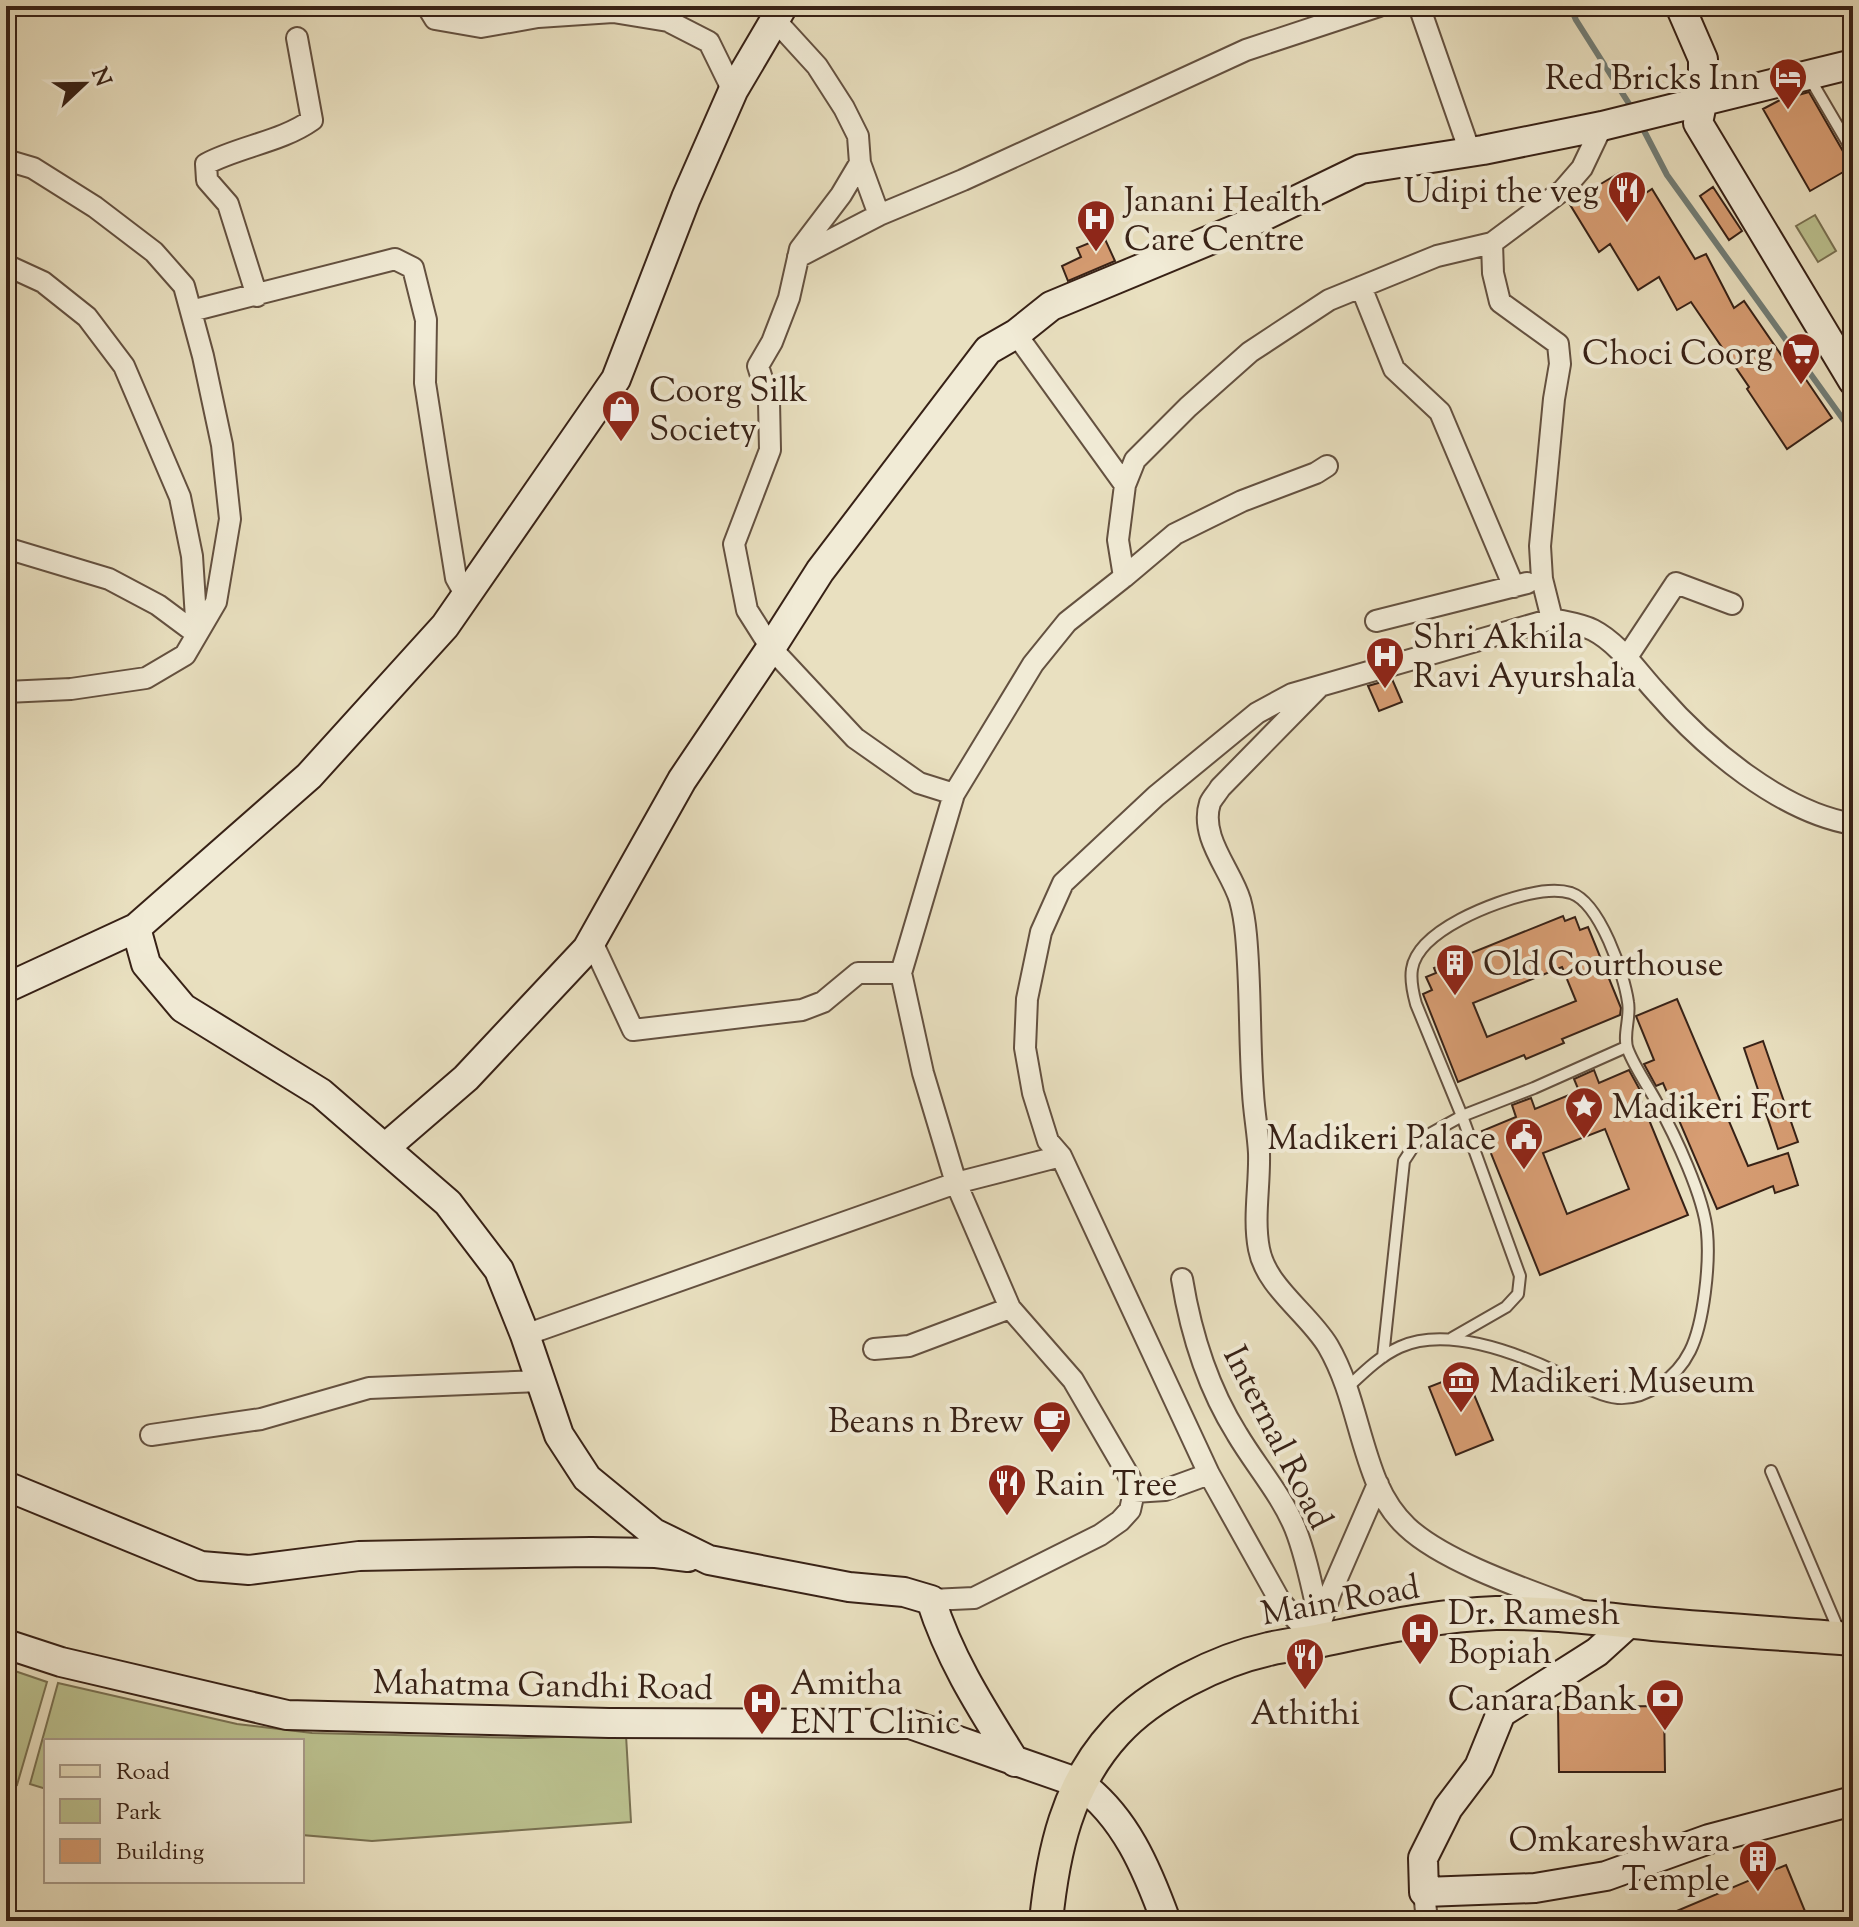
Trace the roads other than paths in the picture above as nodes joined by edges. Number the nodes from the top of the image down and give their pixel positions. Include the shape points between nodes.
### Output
1 (427, 6) edge
2 (1379, 6) edge
3 (1419, 6) edge
4 (1680, 6) edge
5 (779, 13) edge
6 (661, 14) edge
7 (297, 38) dead end
8 (1853, 64) edge
9 (1808, 76) junction
10 (733, 91) junction
11 (1703, 99) junction
12 (1602, 126) junction
13 (1470, 152) junction
14 (1853, 152) edge
15 (6, 160) edge
16 (860, 163) junction
17 (879, 215) junction
18 (1492, 243) junction
19 (798, 257) junction
20 (6, 265) edge
21 (1361, 287) junction
22 (257, 296) junction
23 (191, 311) junction
24 (1016, 334) junction
25 (1853, 381) edge
26 (1327, 466) dead end
27 (1125, 485) junction
28 (6, 548) edge
29 (1124, 577) junction
30 (1542, 579) junction
31 (1514, 587) junction
32 (466, 596) junction
33 (1732, 604) dead end
34 (1552, 619) junction
35 (1376, 621) dead end
36 (197, 634) junction
37 (771, 648) junction
38 (1627, 657) junction
39 (1320, 686) junction
40 (6, 692) edge
41 (954, 794) junction
42 (1853, 824) edge
43 (136, 928) junction
44 (592, 942) junction
45 (901, 973) junction
46 (6, 988) edge
47 (1626, 1047) junction
48 (1462, 1116) junction
49 (386, 1147) junction
50 (1061, 1156) junction
51 (956, 1183) junction
52 (1182, 1279) dead end
53 (1010, 1308) junction
54 (525, 1335) junction
55 (1452, 1338) junction
56 (874, 1349) dead end
57 (1383, 1357) junction
58 (541, 1381) junction
59 (1348, 1387) junction
60 (151, 1435) dead end
61 (1771, 1471) dead end
62 (1209, 1474) junction
63 (1378, 1484) junction
64 (6, 1486) edge
65 (1134, 1492) junction
66 (709, 1560) junction
67 (931, 1600) junction
68 (1616, 1620) junction
69 (1318, 1632) junction
70 (1849, 1636) edge
71 (6, 1644) edge
72 (1015, 1762) junction
73 (1079, 1783) junction
74 (1853, 1801) edge
75 (1424, 1892) junction
76 (1046, 1921) edge
77 (1166, 1921) edge
78 (1427, 1921) edge

1 - 6 street via 435,19 481,27 538,17
2 - 17 street via 1246,50
3 - 13 street
4 - 11 street via 1703,59
5 - 10 street
5 - 16 street via 844,108 858,136
6 - 10 street via 709,42
7 - 22 street via 312,120 295,132 206,164 207,180 228,204
8 - 9 street
9 - 11 street
9 - 14 lane
10 - 32 street via 616,379
11 - 12 street
11 - 25 street via 1698,123
12 - 13 street
12 - 18 street via 1582,168 1563,190
13 - 24 street via 1361,169 1239,228 1051,306
15 - 23 street via 33,168 154,252 184,286
16 - 17 street
16 - 19 street
17 - 19 street
18 - 21 street via 1437,256
18 - 30 street via 1500,302 1558,344 1540,546
19 - 37 street via 789,298 758,366 769,401 770,450 734,544 747,610
20 - 36 street via 43,282 87,317 124,366 180,497 192,556
21 - 27 street via 1329,300 1250,352 1135,460
21 - 31 street via 1394,369 1440,412
22 - 23 street
22 - 32 street via 395,259 413,268 426,320 425,383 456,578
23 - 36 street via 222,445 230,519 216,602
24 - 27 street
24 - 37 street via 988,350 820,571
26 - 29 street via 1175,534
27 - 29 street via 1118,540
28 - 36 street via 109,579
29 - 41 street via 1067,622 1033,664
30 - 31 street
30 - 34 street
31 - 35 street
32 - 43 street via 309,776
33 - 38 street via 1676,583
34 - 38 street via 1593,630
34 - 39 street
36 - 40 street via 185,655 146,678
37 - 41 street via 855,738 919,783
37 - 44 street via 682,780
38 - 42 street via 1740,772 1810,812
39 - 50 street via 1257,713 1156,796 1063,883 1041,932 1027,999 1025,1048 1048,1141
39 - 59 street via 1220,788 1210,803 1210,823 1218,854 1241,901 1245,931 1259,1150 1259,1253 1275,1284 1328,1347
41 - 45 street
43 - 46 street
43 - 49 street via 146,964 183,1008 321,1093
44 - 45 street via 633,1030 802,1010 823,1002 858,973
44 - 49 street via 466,1078
45 - 51 street via 923,1073
47 - 48 lane
47 - 48 lane via 1629,1005 1623,982 1587,903 1558,891 1505,899 1437,934 1419,951 1412,967 1416,1004
47 - 55 lane via 1661,1111 1704,1214 1706,1267 1690,1351 1659,1386 1638,1397 1615,1398 1533,1361
48 - 55 lane via 1520,1276 1518,1294 1506,1307
48 - 57 lane via 1417,1141 1404,1161
49 - 54 street via 448,1203 499,1270
50 - 51 street
50 - 62 street
51 - 53 street
51 - 54 street
52 - 69 street, Internal Road via 1191,1330 1220,1405 1295,1528
53 - 56 street via 909,1346
53 - 65 street via 1073,1380
54 - 58 street
55 - 57 lane via 1404,1345
57 - 59 lane
58 - 60 street via 369,1388 261,1419
58 - 66 street via 559,1435 587,1478 654,1533
59 - 63 street
61 - 70 lane
62 - 65 street via 1165,1490
62 - 69 street via 1280,1601
63 - 68 street via 1392,1511 1430,1543 1464,1562
63 - 69 street
64 - 66 street via 201,1566 249,1570 359,1556 591,1552
65 - 67 street via 1130,1510 1100,1535 974,1598
66 - 67 street
67 - 72 street via 943,1638
68 - 69 main road, Main Road via 1493,1613
68 - 70 main road, Main Road
68 - 75 street via 1597,1652 1501,1713 1479,1767 1448,1808 1423,1858
69 - 73 main road, Main Road via 1225,1663 1153,1702 1117,1730
71 - 72 street, Mahatma Gandhi Road via 287,1715 910,1724
72 - 73 street, Mahatma Gandhi Road
73 - 76 main road, Main Road via 1051,1868
73 - 77 street via 1097,1796 1136,1849
74 - 75 street via 1709,1839 1606,1876 1535,1888
75 - 78 street

